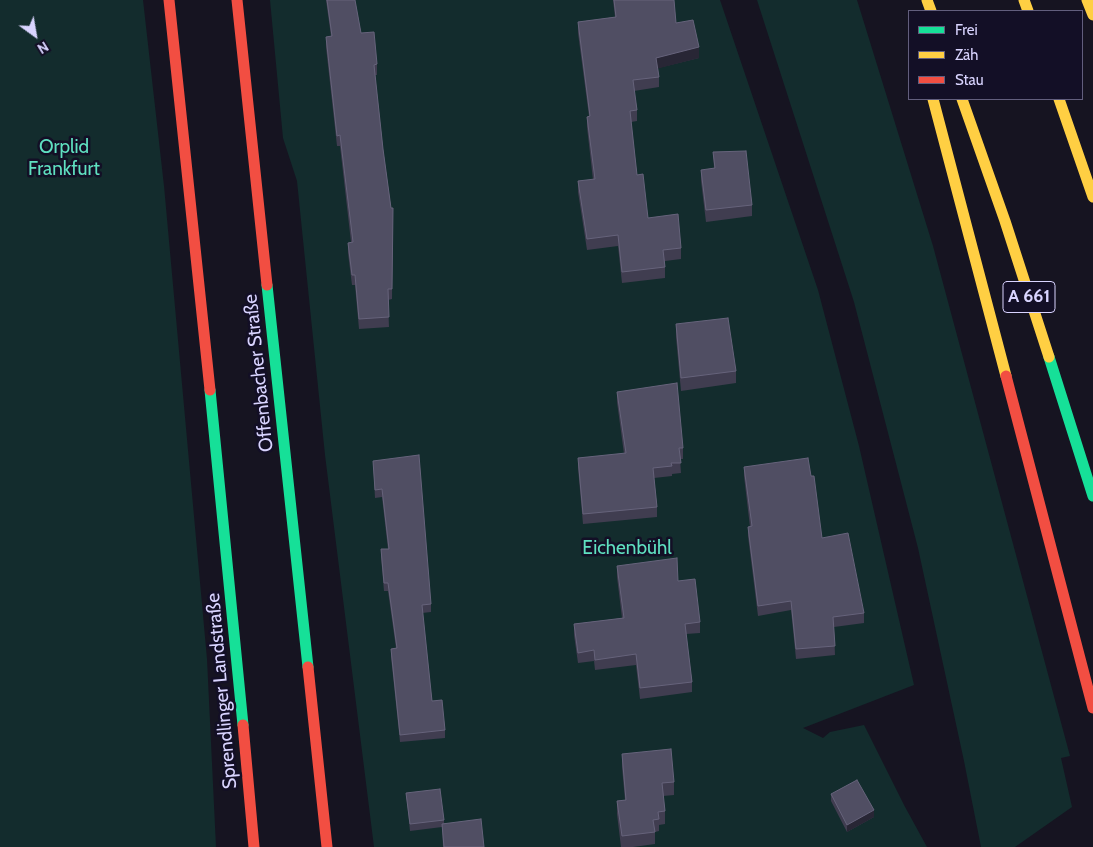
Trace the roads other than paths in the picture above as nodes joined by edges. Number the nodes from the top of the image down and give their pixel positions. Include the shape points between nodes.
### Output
1 (169, 0) edge
2 (237, 0) edge
3 (1087, 0) edge
4 (1093, 15) edge
5 (933, 100) edge
6 (962, 100) edge
7 (1059, 100) edge
8 (1093, 197) edge
9 (1093, 496) edge
10 (1093, 708) edge
11 (254, 847) edge
12 (327, 847) edge

1 - 11 main road, Sprendlinger Landstraße via 225,531
2 - 12 main road, Offenbacher Straße
3 - 4 main road
5 - 10 main road
6 - 9 main road, A 661 via 1005,221
7 - 8 main road

